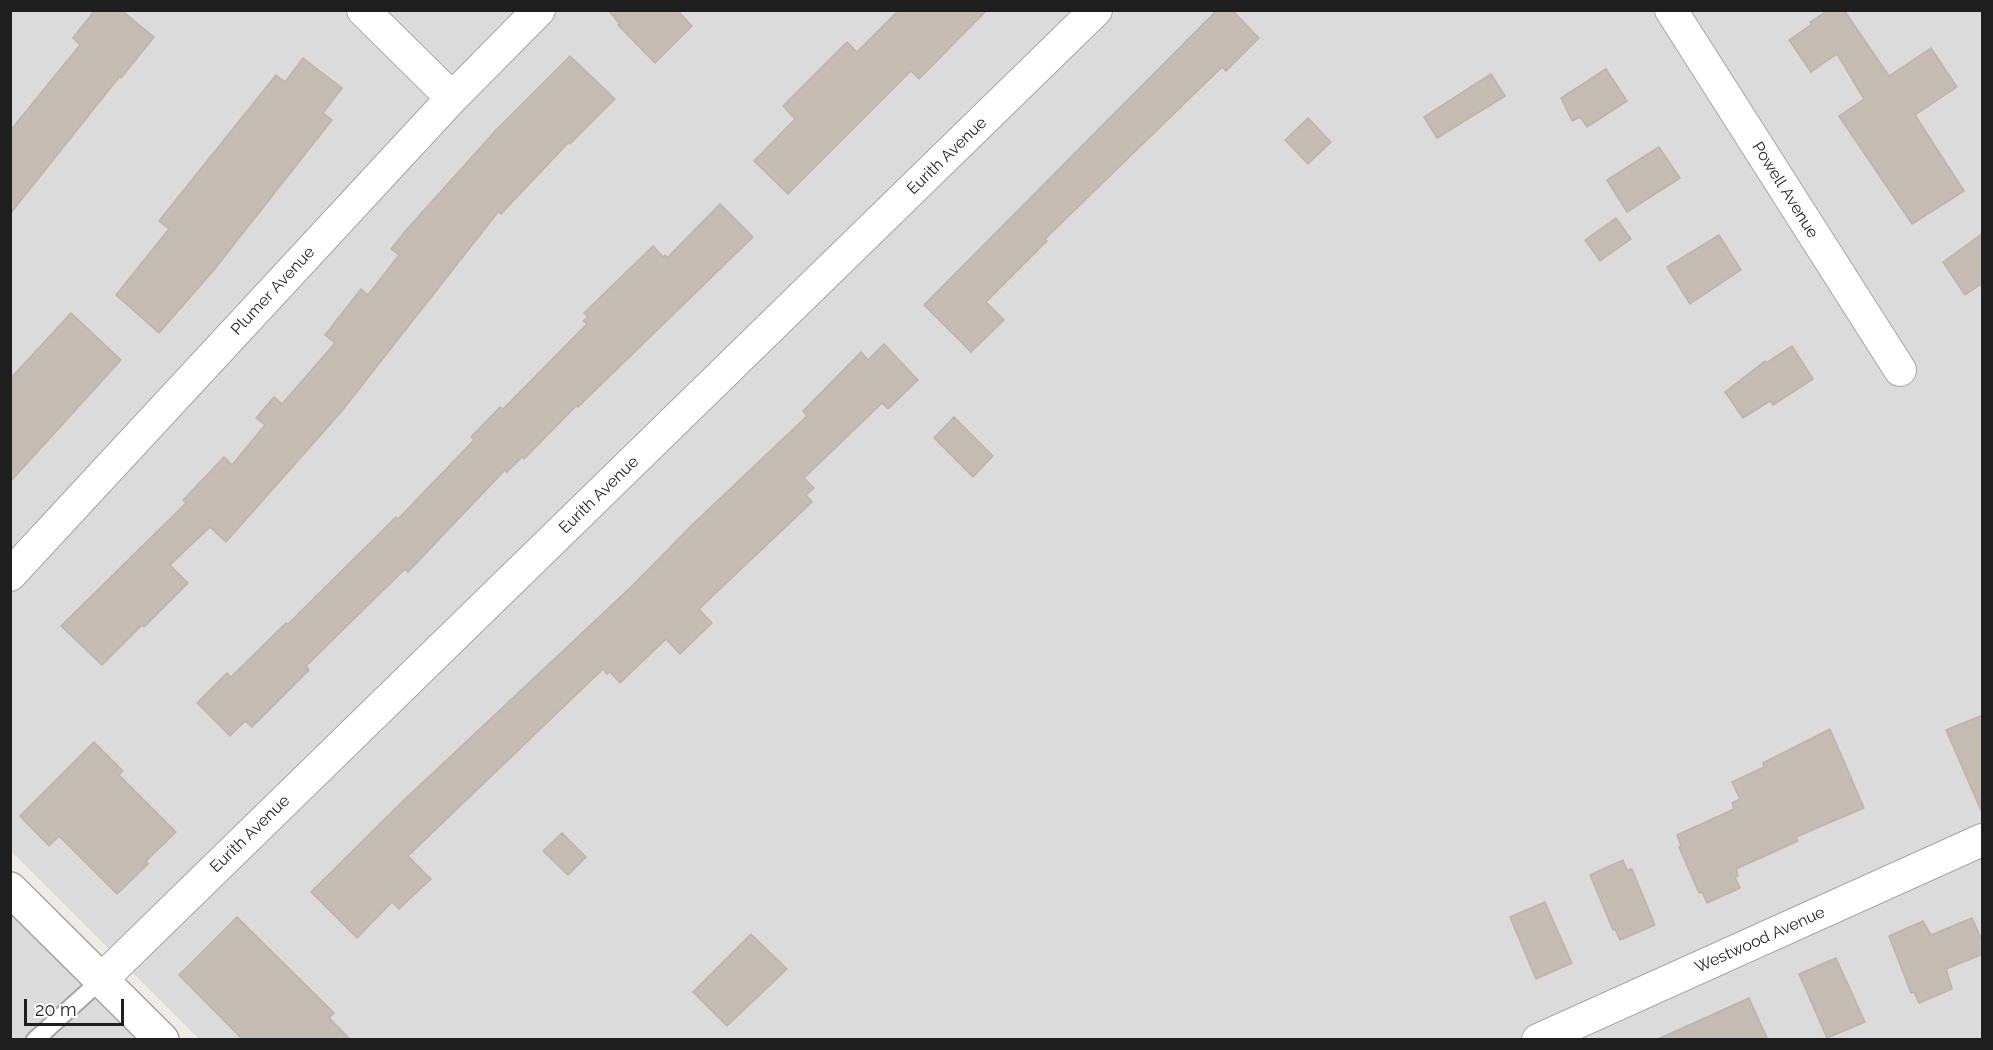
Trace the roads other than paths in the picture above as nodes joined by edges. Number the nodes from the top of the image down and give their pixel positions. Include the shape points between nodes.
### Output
1 (363, 10) edge
2 (539, 10) edge
3 (1096, 10) edge
4 (1671, 10) edge
5 (452, 98) junction
6 (1900, 370) dead end
7 (10, 575) edge
8 (1983, 840) edge
9 (10, 889) edge
10 (102, 979) junction
11 (36, 1040) edge
12 (162, 1040) edge
13 (1538, 1040) edge

1 - 5 street
2 - 5 street, Plumer Avenue
3 - 10 street, Eurith Avenue
4 - 6 street, Powell Avenue
5 - 7 street, Plumer Avenue
8 - 13 street, Westwood Avenue
9 - 10 street
10 - 11 lane
10 - 12 street

